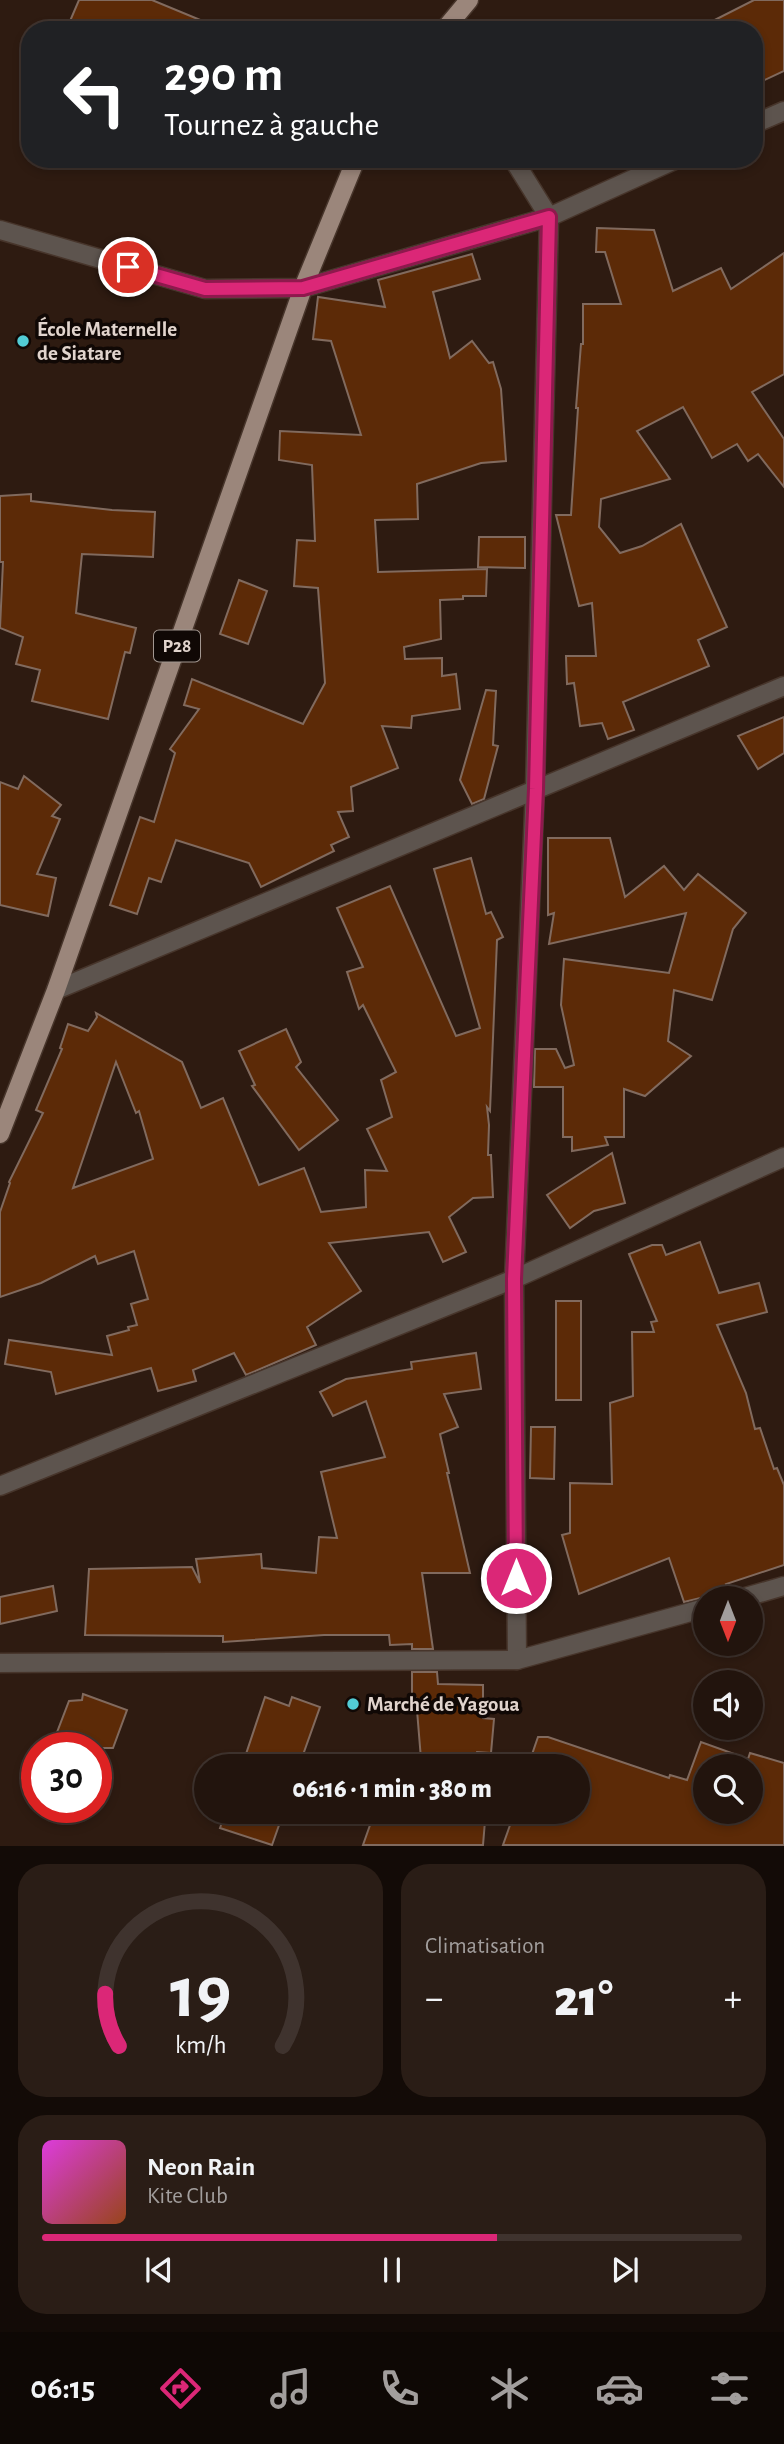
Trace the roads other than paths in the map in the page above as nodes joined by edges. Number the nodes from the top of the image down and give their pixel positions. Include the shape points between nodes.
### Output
1 (469, 0) edge
2 (452, 21) edge
3 (784, 111) edge
4 (763, 120) edge
5 (352, 168) edge
6 (519, 168) edge
7 (657, 168) edge
8 (549, 217) junction
9 (0, 230) edge
10 (303, 288) junction
11 (784, 685) edge
12 (536, 789) junction
13 (57, 990) junction
14 (0, 1134) edge
15 (784, 1157) edge
16 (514, 1279) junction
17 (0, 1486) edge
18 (784, 1586) edge
19 (763, 1592) edge
20 (693, 1611) edge
21 (517, 1660) junction
22 (0, 1662) edge

1 - 2 main road
3 - 4 street
5 - 10 main road, P28
6 - 8 street
7 - 8 street
8 - 10 street
8 - 12 street
9 - 10 street via 205,289
10 - 13 main road, P28
11 - 12 street
12 - 13 street
12 - 16 street
13 - 14 main road, P28
15 - 16 street
16 - 17 street
16 - 21 street
18 - 19 street
20 - 21 street
21 - 22 street

